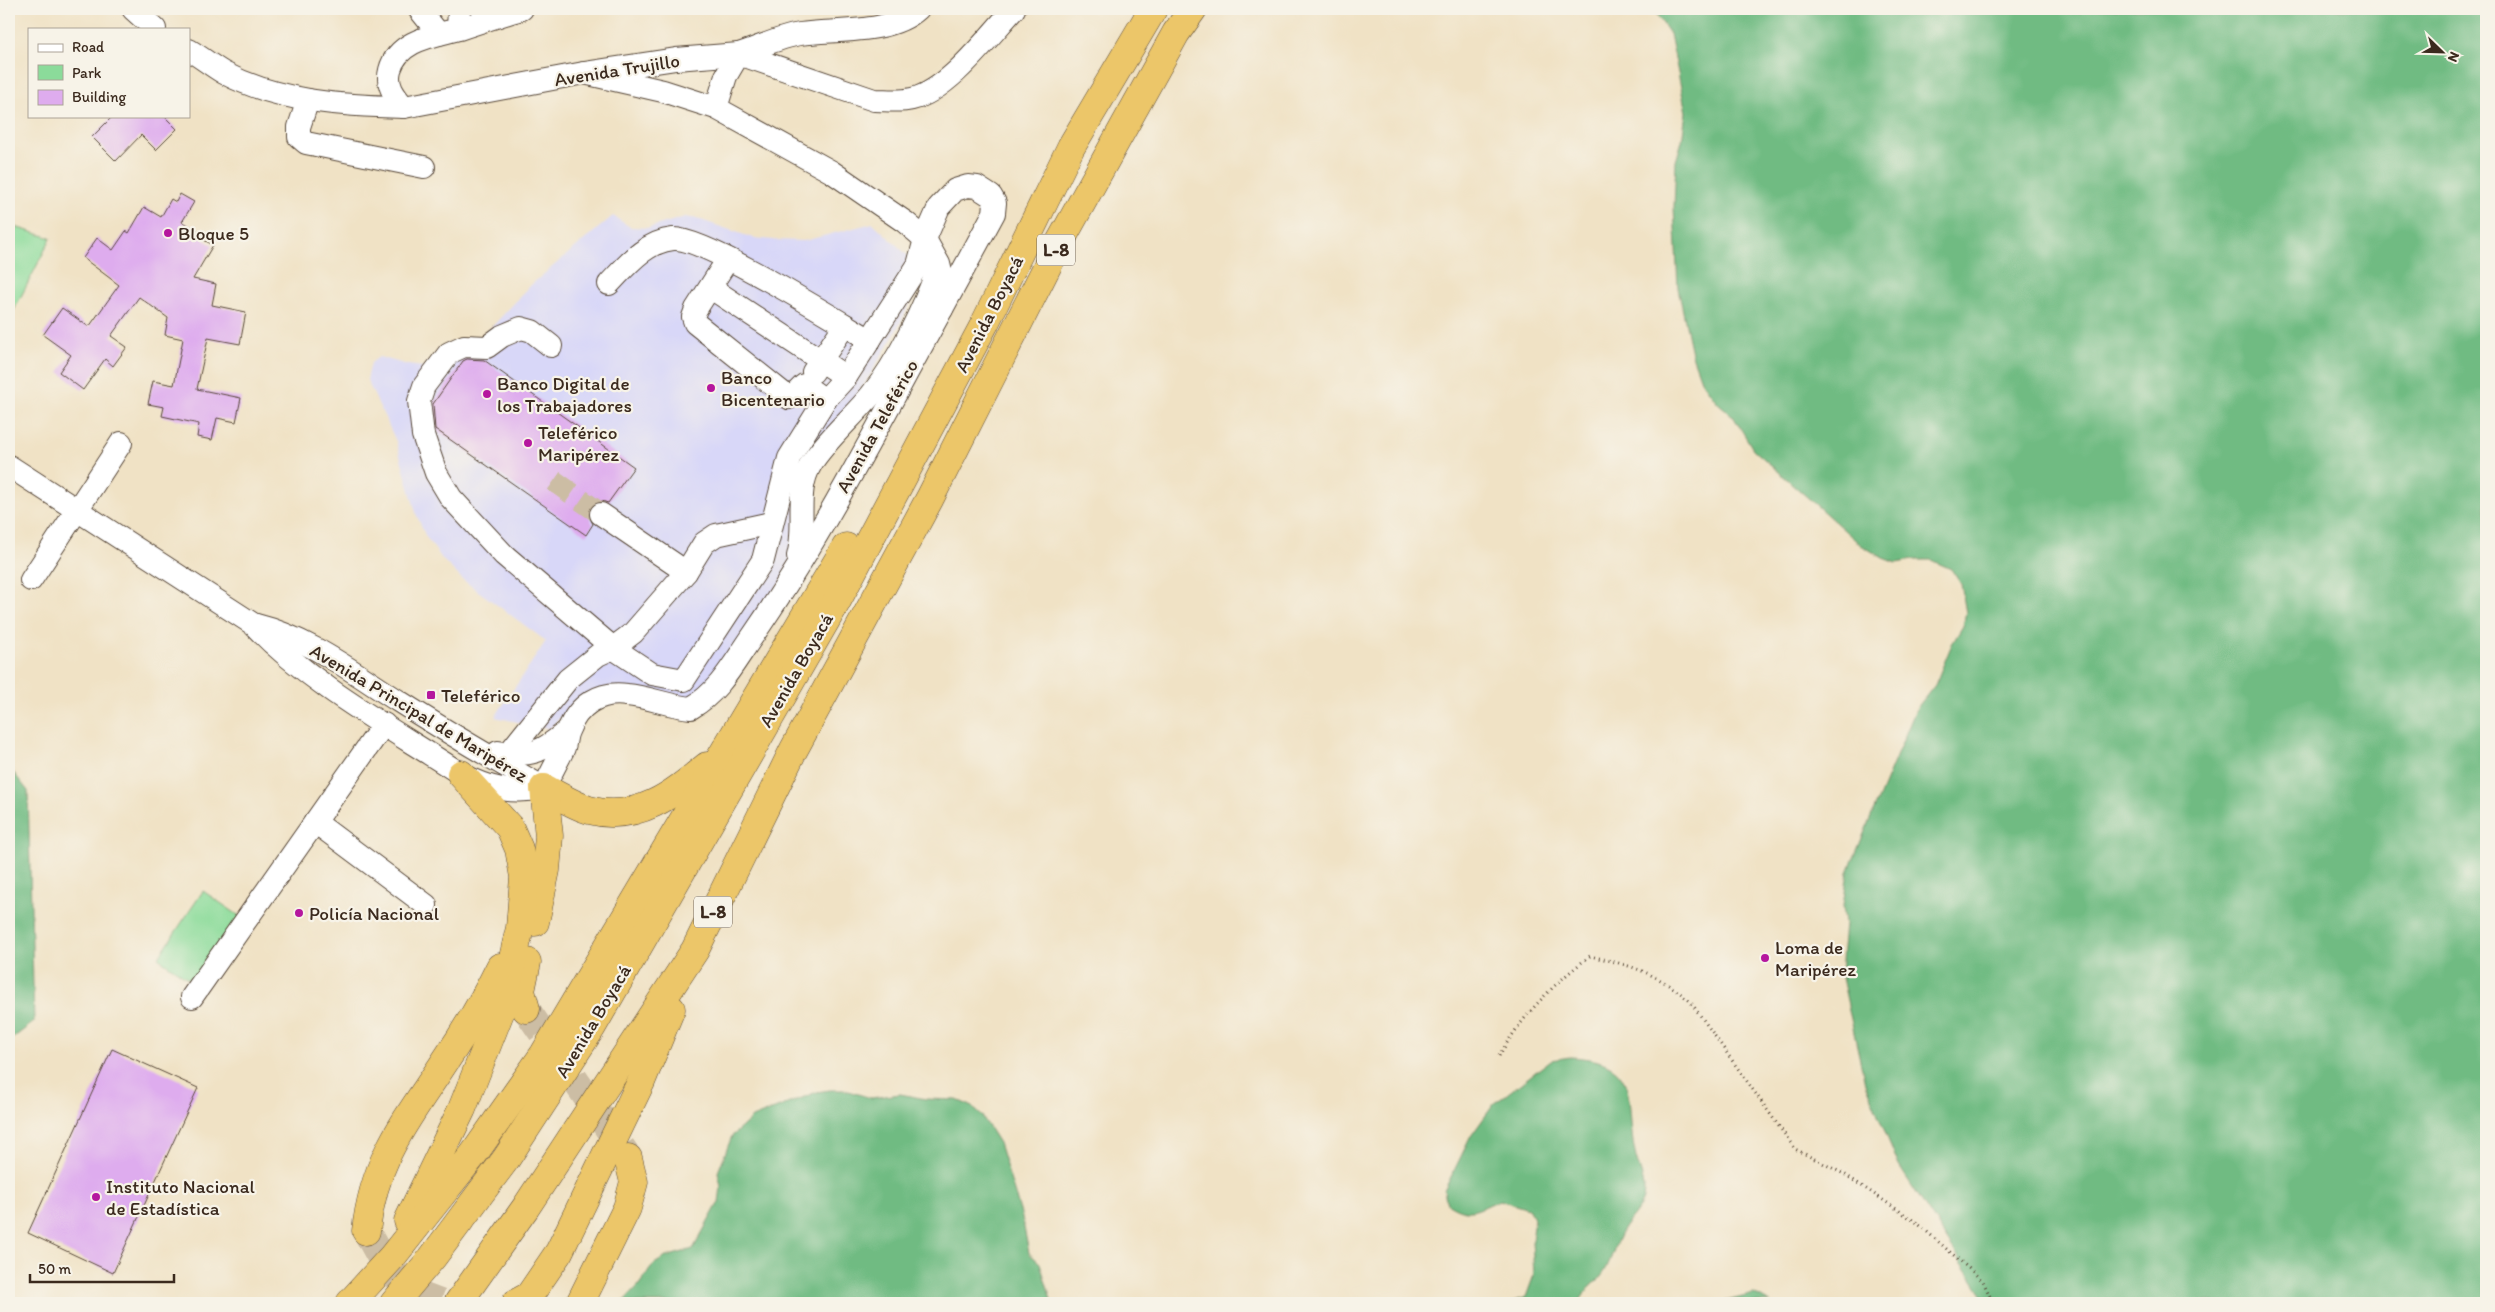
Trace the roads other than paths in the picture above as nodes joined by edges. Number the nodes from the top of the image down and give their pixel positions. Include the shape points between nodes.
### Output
1 (133, 9) edge
2 (419, 9) edge
3 (522, 9) edge
4 (918, 9) edge
5 (1014, 9) edge
6 (1153, 9) edge
7 (1192, 9) edge
8 (452, 24) edge
9 (154, 28) edge
10 (190, 51) edge
11 (739, 54) junction
12 (584, 73) junction
13 (308, 100) junction
14 (404, 107) junction
15 (716, 108) junction
16 (424, 167) dead end
17 (925, 239) junction
18 (728, 259) junction
19 (939, 264) junction
20 (609, 284) dead end
21 (711, 288) junction
22 (942, 309) junction
23 (845, 325) junction
24 (870, 340) junction
25 (551, 346) dead end
26 (820, 360) junction
27 (846, 377) junction
28 (804, 385) junction
29 (825, 400) junction
30 (933, 424) junction
31 (121, 443) dead end
32 (9, 466) edge
33 (77, 509) junction
34 (601, 514) tunnel mouth
35 (772, 523) junction
36 (686, 572) junction
37 (31, 580) dead end
38 (789, 582) junction
39 (253, 624) junction
40 (613, 648) junction
41 (348, 669) junction
42 (332, 692) junction
43 (384, 724) junction
44 (567, 732) junction
45 (474, 748) junction
46 (508, 754) junction
47 (720, 755) junction
48 (461, 774) junction
49 (544, 788) junction
50 (315, 822) junction
51 (426, 905) dead end
52 (520, 928) junction
53 (695, 950) junction
54 (192, 998) dead end
55 (526, 1009) tunnel mouth
56 (628, 1158) tunnel mouth
57 (366, 1231) tunnel mouth
58 (392, 1257) junction
59 (350, 1303) edge
60 (394, 1303) edge
61 (458, 1303) edge
62 (516, 1303) edge
63 (580, 1303) edge

1 - 9 street
2 - 8 street
3 - 8 street
4 - 11 street via 910,16 858,31 799,34
5 - 11 street, Avenida Trujillo via 945,83 912,99 874,100
6 - 30 highway, Avenida Boyacá / L-8 via 1071,147
7 - 53 highway, Avenida Boyacá / L-8 via 1055,251 930,498 793,751
8 - 14 street via 402,48 393,59 388,78 392,93
10 - 13 street, Avenida Trujillo via 225,73 276,93
11 - 12 street, Avenida Trujillo via 676,59
11 - 15 street via 726,76
12 - 14 street, Avenida Trujillo
12 - 15 street, Avenida Teleférico via 664,91
13 - 14 street, Avenida Trujillo
13 - 16 street via 299,127 299,137 306,143
15 - 17 street, Avenida Teleférico via 832,172
17 - 19 street, Avenida Teleférico
17 - 22 street via 939,206 955,190 968,186 977,188 985,191 995,203 994,213
17 - 24 street via 918,265
18 - 20 street via 684,239 673,239 651,245
18 - 21 street
18 - 23 street
19 - 22 street, Avenida Teleférico via 944,285
19 - 38 street, Avenida Teleférico via 930,291 904,343 872,394 811,463 801,490 802,543
21 - 26 street
21 - 28 street via 696,309 695,323 789,398
22 - 38 street, Avenida Teleférico
23 - 24 street
23 - 26 street
24 - 27 street
25 - 40 street via 532,331 521,328 502,336 488,347 464,346 449,353 424,386 419,401 423,435 436,473 451,498 504,555
26 - 27 street
26 - 28 street
27 - 29 street
28 - 29 street
29 - 35 street via 789,458
30 - 47 highway via 870,506
30 - 60 highway, Avenida Boyacá / L-8 via 837,601 592,1027 506,1159
31 - 33 street
32 - 33 street, Avenida Principal de Maripérez
33 - 37 street
33 - 39 street, Avenida Principal de Maripérez
34 - 36 street
35 - 36 street via 716,535 704,543
35 - 40 street via 763,560 684,680 652,674
36 - 40 street via 633,633
38 - 44 street, Avenida Teleférico via 715,691 704,700 691,708 677,707 611,693 581,707
39 - 41 street, Avenida Principal de Maripérez via 297,640
39 - 42 street, Avenida Principal de Maripérez via 273,646
40 - 46 street via 598,655 568,679
41 - 42 street via 338,668 328,674
41 - 45 street, Avenida Principal de Maripérez
42 - 43 street, Avenida Principal de Maripérez
43 - 48 street, Avenida Principal de Maripérez
43 - 50 street
44 - 46 street, Avenida Teleférico via 546,748 530,754
44 - 49 street, Avenida Teleférico via 564,748
45 - 46 street, Avenida Teleférico
45 - 49 street, Avenida Principal de Maripérez
47 - 49 highway via 671,795 650,807 627,811 590,810
47 - 58 highway via 544,1054 473,1155
48 - 49 street, Avenida Principal de Maripérez via 505,790 522,792
48 - 52 highway via 510,828 519,849 524,877
49 - 55 highway via 549,836 547,862 522,991
50 - 51 street
50 - 54 street
52 - 57 highway via 483,1002 388,1150 373,1191
52 - 58 highway via 494,1028 462,1109
53 - 61 highway, Avenida Boyacá / L-8 via 526,1207
53 - 62 highway via 641,1082 559,1252 529,1296
56 - 63 highway via 634,1182 627,1208
58 - 59 highway

